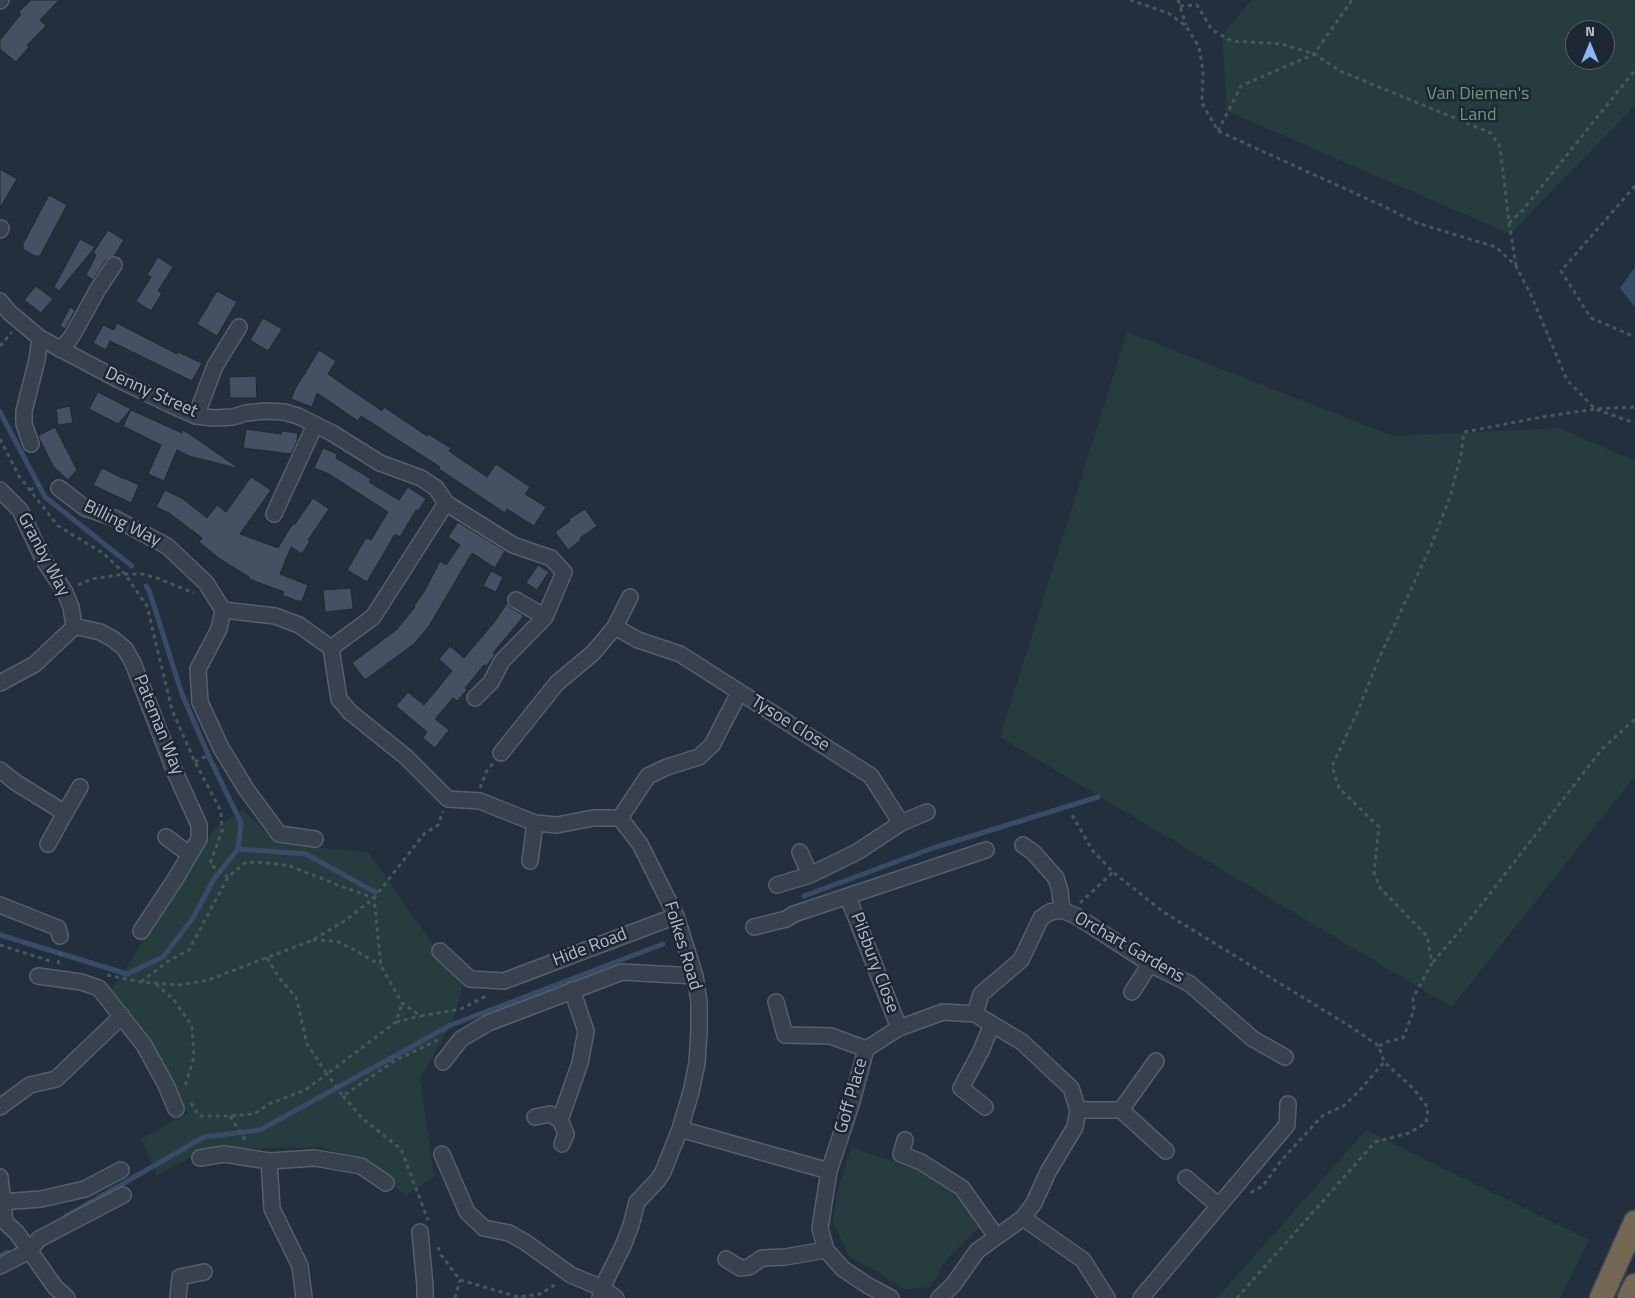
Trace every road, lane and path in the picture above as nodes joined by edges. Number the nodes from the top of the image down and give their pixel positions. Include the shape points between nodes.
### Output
1 (1130, 0) edge
2 (1178, 0) edge
3 (1352, 0) edge
4 (1180, 6) junction
5 (1186, 26) junction
6 (1314, 54) junction
7 (1635, 70) edge
8 (1218, 131) junction
9 (1635, 186) edge
10 (1509, 223) junction
11 (114, 265) dead end
12 (1516, 266) junction
13 (0, 301) edge
14 (240, 327) dead end
15 (1635, 337) edge
16 (40, 338) junction
17 (61, 350) junction
18 (1635, 407) edge
19 (1595, 409) junction
20 (196, 416) junction
21 (1635, 424) edge
22 (315, 425) junction
23 (31, 444) dead end
24 (42, 482) dead end
25 (59, 488) dead end
26 (32, 489) dead end
27 (0, 490) edge
28 (446, 503) junction
29 (274, 514) dead end
30 (65, 592) junction
31 (630, 597) dead end
32 (516, 600) dead end
33 (220, 605) junction
34 (545, 617) junction
35 (74, 626) junction
36 (615, 628) junction
37 (331, 648) junction
38 (0, 683) edge
39 (739, 693) junction
40 (475, 698) dead end
41 (1635, 719) edge
42 (501, 753) joint
43 (203, 758) dead end
44 (195, 762) dead end
45 (0, 770) edge
46 (80, 787) dead end
47 (448, 799) junction
48 (480, 801) junction
49 (927, 812) dead end
50 (65, 813) junction
51 (1072, 815) dead end
52 (620, 818) junction
53 (901, 823) junction
54 (535, 824) junction
55 (166, 837) dead end
56 (314, 839) dead end
57 (48, 844) dead end
58 (1023, 845) dead end
59 (986, 850) dead end
60 (800, 852) dead end
61 (190, 854) junction
62 (530, 860) dead end
63 (210, 864) dead end
64 (1112, 872) junction
65 (810, 875) junction
66 (228, 877) junction
67 (777, 885) dead end
68 (848, 897) junction
69 (374, 898) junction
70 (0, 905) edge
71 (1066, 911) junction
72 (676, 916) junction
73 (754, 927) dead end
74 (141, 931) dead end
75 (313, 940) junction
76 (61, 941) joint
77 (0, 945) edge
78 (440, 951) dead end
79 (267, 958) junction
80 (1432, 963) junction
81 (1150, 964) junction
82 (381, 966) junction
83 (38, 976) dead end
84 (695, 976) junction
85 (102, 981) junction
86 (504, 981) junction
87 (141, 982) junction
88 (155, 983) junction
89 (572, 990) junction
90 (1132, 992) dead end
91 (776, 1002) dead end
92 (402, 1003) junction
93 (975, 1014) junction
94 (122, 1016) junction
95 (421, 1016) junction
96 (396, 1022) junction
97 (992, 1024) junction
98 (899, 1028) junction
99 (460, 1039) junction
100 (1379, 1046) junction
101 (866, 1048) junction
102 (1285, 1057) dead end
103 (1156, 1061) dead end
104 (443, 1062) dead end
105 (1384, 1062) junction
106 (327, 1074) junction
107 (183, 1091) dead end
108 (342, 1095) junction
109 (188, 1099) dead end
110 (1288, 1104) dead end
111 (0, 1107) edge
112 (985, 1107) dead end
113 (176, 1109) dead end
114 (1078, 1110) junction
115 (1121, 1110) junction
116 (230, 1116) junction
117 (535, 1117) dead end
118 (560, 1120) junction
119 (680, 1129) junction
120 (243, 1139) dead end
121 (905, 1140) dead end
122 (562, 1144) dead end
123 (1166, 1151) dead end
124 (442, 1154) dead end
125 (200, 1158) dead end
126 (269, 1161) junction
127 (121, 1170) dead end
128 (830, 1171) junction
129 (0, 1177) edge
130 (1186, 1178) dead end
131 (386, 1183) dead end
132 (1238, 1183) junction
133 (123, 1195) dead end
134 (2, 1202) junction
135 (1219, 1206) junction
136 (1023, 1218) junction
137 (1635, 1222) edge
138 (2, 1224) edge
139 (424, 1226) joint
140 (996, 1236) junction
141 (438, 1246) dead end
142 (826, 1250) junction
143 (29, 1251) junction
144 (726, 1259) dead end
145 (0, 1266) edge
146 (204, 1272) dead end
147 (571, 1275) junction
148 (460, 1280) junction
149 (1635, 1285) edge
150 (863, 1292) edge
151 (601, 1293) edge
152 (67, 1298) edge
153 (178, 1298) edge
154 (304, 1298) edge
155 (425, 1298) edge
156 (455, 1298) edge
157 (518, 1298) edge
158 (616, 1298) edge
159 (891, 1298) edge
160 (939, 1298) edge
161 (1108, 1298) edge
162 (1141, 1298) edge
163 (1238, 1298) edge
164 (1600, 1298) edge
165 (1629, 1298) edge

1 - 5 path via 1168,13
2 - 4 path
3 - 6 path
4 - 5 path
4 - 6 path via 1197,5 1212,30 1232,41 1282,44
5 - 8 path via 1199,47 1203,71 1202,103
6 - 8 path via 1241,86
6 - 10 path via 1340,70 1491,133 1500,147
7 - 10 path
8 - 12 path via 1418,223 1496,248
9 - 15 path via 1561,271 1591,318
10 - 12 path
11 - 17 street
12 - 19 path via 1568,380
13 - 16 street, Denny Street
14 - 20 street via 215,366
16 - 17 street, Denny Street
16 - 23 street via 24,411 24,424
17 - 20 street, Denny Street
18 - 19 path
19 - 21 path
19 - 80 path via 1464,432 1450,497 1430,548 1332,766 1339,788 1379,827 1374,872 1380,888 1427,936
20 - 22 street, Denny Street via 214,418 264,411 284,412
22 - 28 street, Denny Street via 380,463 421,478 436,488
22 - 29 street
24 - 26 path
25 - 33 street, Billing Way via 85,508 114,518 167,546 206,583
27 - 30 street, Granby Way via 20,510 43,559
28 - 34 street, Denny Street via 514,545 551,558 564,572
28 - 37 street via 373,617
30 - 33 path via 92,579 142,574
30 - 35 street, Granby Way
31 - 36 street
32 - 34 street
33 - 37 street via 275,616 299,625
33 - 56 street via 219,629 198,669 200,702 221,748 279,834
34 - 40 street via 502,661 491,682
35 - 38 street via 35,664
35 - 61 street, Pateman Way via 100,632 113,639 133,663 199,825 199,839
36 - 39 street via 638,640 680,654
36 - 42 street via 593,653 557,683
37 - 47 street via 339,699 350,712 406,756
39 - 52 street, Tysoe Close via 712,745 700,757 648,776
39 - 53 street, Tysoe Close via 871,776
41 - 80 path via 1602,749
42 - 48 path via 486,772 480,788
43 - 44 path
45 - 50 street
46 - 50 street
47 - 48 street
47 - 69 path via 438,824 424,834
48 - 54 street
49 - 53 street
50 - 57 street
51 - 64 path via 1093,851
52 - 54 street
52 - 72 street, Folkes Road via 640,844
53 - 65 street via 857,852
54 - 62 street
55 - 61 street
58 - 71 street via 1056,878
59 - 68 street, Pilsbury Close
60 - 65 street
61 - 74 street, Pateman Way
63 - 66 path
64 - 71 path
64 - 100 path via 1162,911
65 - 67 street
66 - 69 path via 246,862 290,866
66 - 87 path via 189,950
68 - 73 street, Pilsbury Close via 794,914 786,920
68 - 98 street, Pilsbury Close
69 - 75 path
69 - 82 path
70 - 76 street via 58,928
71 - 81 street, Orchart Gardens
71 - 93 street, Orchart Gardens via 1050,912 1041,918 1021,960 981,994
72 - 84 street, Folkes Road
72 - 86 street, Hide Road
75 - 79 path
75 - 82 path via 336,941
76 - 77 path via 58,964
78 - 86 street via 470,979
79 - 88 path via 208,980 180,985
79 - 106 path via 296,997 307,1044
80 - 100 path via 1413,998 1414,1010 1403,1038
81 - 90 street
81 - 102 street, Orchart Gardens via 1190,984 1253,1039
82 - 92 path
83 - 85 street via 81,982
84 - 89 street via 622,972
84 - 119 street, Folkes Road via 699,1002 697,1063
85 - 87 path
85 - 94 street
86 - 95 path via 493,993 460,1009
87 - 88 path
88 - 107 path via 174,1000 192,1026 194,1057
89 - 99 street via 488,1023
89 - 118 street via 586,1031 580,1063
91 - 101 street via 785,1034 831,1036
92 - 95 path
92 - 96 path
93 - 97 street
93 - 98 street, Goff Place via 943,1012
94 - 111 street via 56,1079 30,1085
94 - 113 street via 144,1045
95 - 96 path
96 - 106 path
97 - 112 street via 961,1088
97 - 114 street via 1022,1042 1071,1088
98 - 101 street, Goff Place
99 - 104 street
99 - 108 path via 444,1046 438,1040 394,1061
100 - 105 path
101 - 128 street, Goff Place
103 - 115 street
105 - 132 path via 1346,1105 1322,1116 1263,1186 1252,1192
105 - 163 path via 1414,1089 1428,1108 1426,1123 1409,1134 1376,1142
106 - 108 path
106 - 116 path via 305,1090 269,1104 254,1114
108 - 139 path via 362,1118 401,1149
109 - 116 path via 199,1116
110 - 132 street via 1286,1125
114 - 115 street
114 - 136 street via 1075,1127
115 - 123 street
116 - 120 path
117 - 118 street via 550,1114
118 - 122 street via 566,1134
119 - 128 street
119 - 151 street, Folkes Road via 663,1172 637,1202 623,1246
121 - 140 street via 901,1154 921,1162 962,1188
124 - 147 street via 467,1212 484,1228 509,1233
125 - 126 street via 224,1154
126 - 131 street via 315,1158 361,1166
126 - 154 street via 272,1208 300,1266
127 - 134 street via 85,1189
128 - 142 street, Goff Place via 820,1228
129 - 134 street
130 - 135 street
132 - 135 street
133 - 143 street via 39,1239
134 - 138 street
135 - 162 street
136 - 140 street
136 - 161 street via 1083,1260
137 - 164 highway
138 - 143 street via 17,1233
139 - 155 street
140 - 160 street via 977,1251 953,1285
141 - 148 path
142 - 144 street via 785,1258 762,1258 750,1267 740,1268
142 - 150 street
143 - 145 street
143 - 152 street
146 - 153 street via 180,1276
147 - 151 street
147 - 157 path via 540,1294
148 - 156 path
148 - 157 path
149 - 165 highway
150 - 159 street
151 - 158 street

